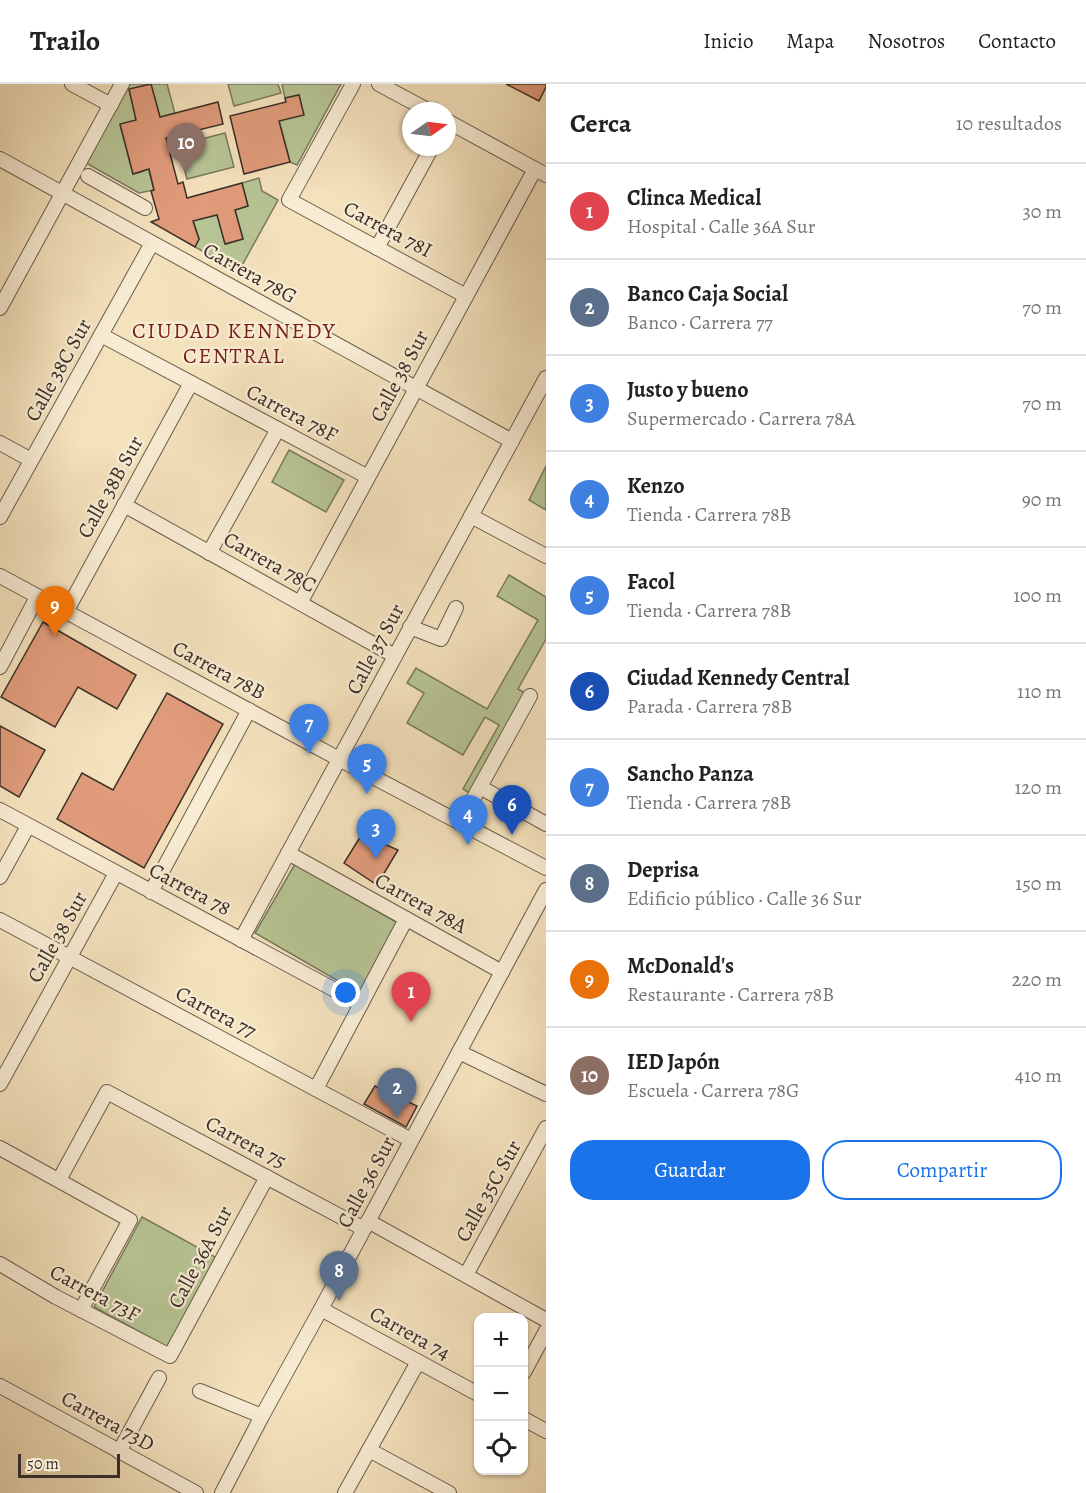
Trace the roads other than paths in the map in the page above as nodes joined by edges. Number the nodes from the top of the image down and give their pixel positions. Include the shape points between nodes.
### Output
1 (72, 84) edge
2 (122, 84) edge
3 (353, 84) edge
4 (379, 84) edge
5 (412, 102) edge
6 (111, 105) junction
7 (456, 126) edge
8 (427, 156) edge
9 (0, 159) edge
10 (540, 172) edge
11 (88, 176) dead end
12 (62, 194) junction
13 (119, 194) junction
14 (145, 208) dead end
15 (106, 218) junction
16 (152, 243) junction
17 (377, 248) junction
18 (6, 283) edge
19 (466, 296) junction
20 (0, 308) edge
21 (101, 335) junction
22 (545, 381) edge
23 (191, 383) junction
24 (416, 388) junction
25 (278, 429) junction
26 (512, 441) junction
27 (0, 443) edge
28 (32, 460) junction
29 (368, 477) junction
30 (124, 505) junction
31 (471, 516) junction
32 (0, 517) edge
33 (210, 553) junction
34 (546, 556) edge
35 (0, 576) edge
36 (38, 597) junction
37 (300, 603) junction
38 (456, 608) dead end
39 (66, 612) junction
40 (410, 627) junction
41 (395, 656) junction
42 (0, 667) edge
43 (530, 696) dead end
44 (249, 710) junction
45 (339, 759) junction
46 (480, 787) junction
47 (0, 810) edge
48 (460, 823) junction
49 (546, 824) edge
50 (28, 826) junction
51 (288, 854) junction
52 (546, 868) edge
53 (116, 873) junction
54 (0, 877) edge
55 (546, 890) edge
56 (152, 892) junction
57 (406, 919) junction
58 (0, 920) edge
59 (241, 940) junction
60 (70, 957) junction
61 (502, 972) junction
62 (361, 1004) junction
63 (459, 1052) junction
64 (0, 1084) edge
65 (316, 1089) junction
66 (546, 1094) edge
67 (546, 1128) edge
68 (411, 1140) junction
69 (0, 1148) edge
70 (267, 1177) junction
71 (58, 1180) junction
72 (366, 1225) junction
73 (0, 1264) edge
74 (466, 1275) junction
75 (321, 1309) junction
76 (81, 1310) junction
77 (546, 1320) edge
78 (546, 1331) edge
79 (170, 1356) joint
80 (418, 1362) junction
81 (527, 1367) edge
82 (159, 1378) dead end
83 (0, 1386) edge
84 (200, 1391) dead end
85 (474, 1392) edge
86 (262, 1416) junction
87 (528, 1421) edge
88 (546, 1431) edge
89 (369, 1450) junction
90 (119, 1452) junction
91 (196, 1493) edge
92 (222, 1493) edge
93 (345, 1493) edge
94 (449, 1493) edge

1 - 6 street
2 - 6 street
3 - 17 street, Carrera 78I via 289,200
4 - 5 street
6 - 12 street
7 - 10 street
8 - 17 street
9 - 12 street, Carrera 78G
10 - 19 street, Calle 38 Sur
11 - 13 street
12 - 15 street, Carrera 78G
12 - 18 street
13 - 14 street
13 - 15 street
15 - 16 street, Carrera 78G
16 - 21 street, Calle 38C Sur
16 - 24 street, Carrera 78G
17 - 19 street, Carrera 78I
18 - 20 street
19 - 24 street, Calle 38 Sur
21 - 23 street, Carrera 78F
21 - 28 street, Calle 38C Sur
22 - 26 street, Calle 37 Sur
23 - 25 street, Carrera 78F
23 - 30 street, Calle 38B Sur
24 - 26 street, Carrera 78G
24 - 29 street, Calle 38 Sur
25 - 29 street, Carrera 78F
25 - 33 street
26 - 31 street, Calle 37 Sur
27 - 28 street
28 - 32 street, Calle 38C Sur
29 - 37 street, Calle 38 Sur
30 - 33 street, Carrera 78C
30 - 39 street, Calle 38B Sur
31 - 34 street
31 - 40 street, Calle 37 Sur
33 - 37 street, Carrera 78C
35 - 36 street, Carrera 78B
36 - 39 street, Carrera 78B
36 - 42 street
37 - 41 street, Carrera 78C
38 - 40 street via 441,639
39 - 44 street, Carrera 78B
40 - 41 street, Calle 37 Sur
41 - 45 street, Calle 37 Sur
43 - 46 street
44 - 45 street, Carrera 78B
44 - 56 street
45 - 48 street, Carrera 78B
45 - 51 street, Calle 37 Sur
46 - 48 street
46 - 49 street
47 - 50 street, Carrera 78
48 - 52 street, Carrera 78B
50 - 53 street, Carrera 78
50 - 54 street
51 - 57 street, Carrera 78A
51 - 59 street, Calle 37 Sur
53 - 56 street, Carrera 78
53 - 60 street, Calle 38 Sur
55 - 61 street, Calle 36 Sur
56 - 59 street, Carrera 78
57 - 61 street, Carrera 78A
57 - 62 street
58 - 60 street, Carrera 77
59 - 62 street, Carrera 78
60 - 64 street, Calle 38 Sur
60 - 65 street, Carrera 77
61 - 63 street, Calle 36 Sur
62 - 65 street
63 - 66 street
63 - 68 street, Calle 36 Sur
65 - 68 street, Carrera 77
67 - 74 street, Calle 35C Sur
68 - 72 street, Calle 36 Sur
69 - 71 street
70 - 71 street, Carrera 75 via 107,1092
70 - 72 street, Carrera 75
70 - 79 street, Calle 36A Sur
71 - 76 street via 130,1220
72 - 74 street, Carrera 75
72 - 75 street, Calle 36 Sur
73 - 76 street, Carrera 73F
74 - 77 street, Carrera 75
75 - 80 street, Carrera 74
75 - 86 street, Calle 36 Sur
76 - 79 street, Carrera 73F
78 - 81 street
80 - 85 street, Carrera 74
80 - 89 street
82 - 90 street
83 - 90 street, Carrera 73D
84 - 86 street
86 - 92 street, Calle 36 Sur
87 - 88 street
89 - 93 street
89 - 94 street
90 - 91 street, Carrera 73D

